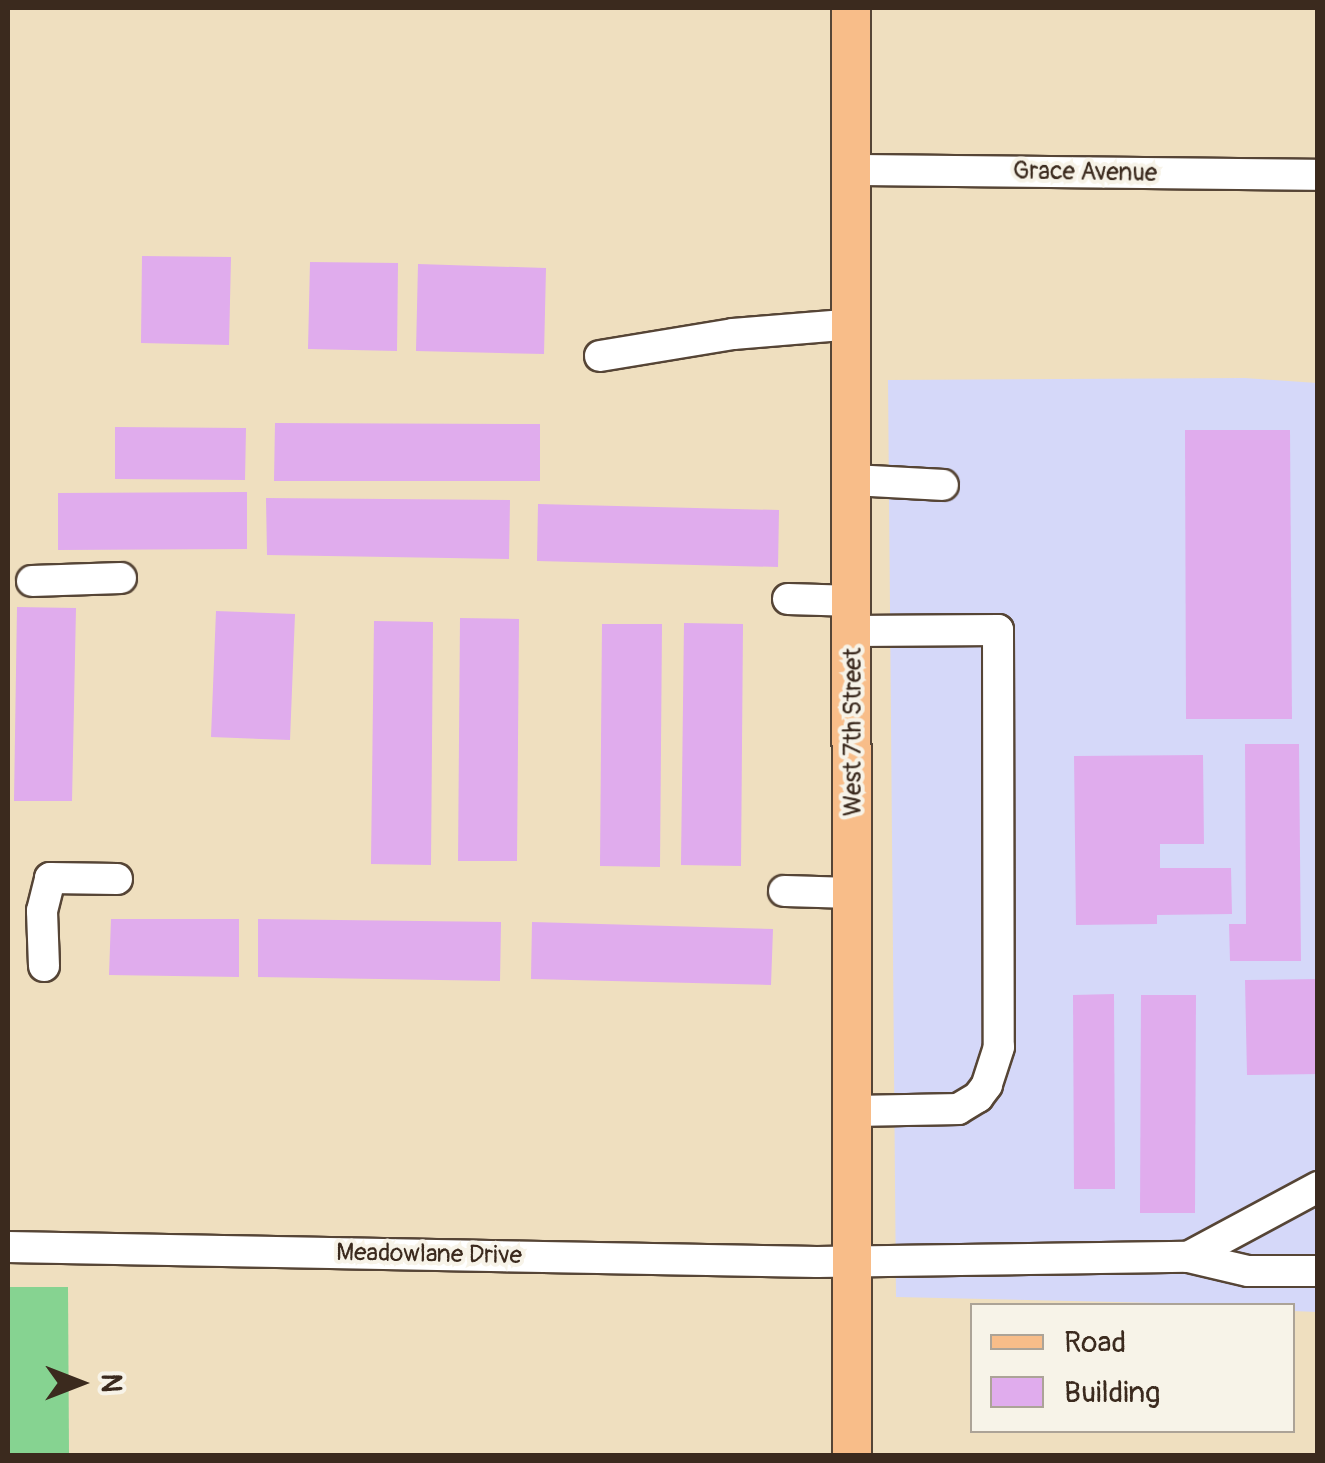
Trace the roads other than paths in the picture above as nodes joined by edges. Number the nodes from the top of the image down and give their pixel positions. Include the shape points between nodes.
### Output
1 (851, 8) edge
2 (852, 170) junction
3 (1318, 175) edge
4 (854, 324) junction
5 (600, 356) dead end
6 (854, 480) junction
7 (943, 485) dead end
8 (120, 578) dead end
9 (32, 581) dead end
10 (788, 598) dead end
11 (854, 616) junction
12 (116, 879) dead end
13 (784, 891) dead end
14 (853, 892) junction
15 (44, 966) dead end
16 (854, 1110) junction
17 (1318, 1187) edge
18 (8, 1248) edge
19 (1188, 1257) junction
20 (850, 1262) junction
21 (1318, 1271) edge
22 (852, 1456) edge

1 - 2 main road, West 7th Street
2 - 3 street, Grace Avenue
2 - 4 main road, West 7th Street
4 - 5 street via 733,334
4 - 6 main road, West 7th Street
6 - 7 street
6 - 11 main road, West 7th Street
8 - 9 street
10 - 11 street
11 - 14 main road, West 7th Street
11 - 16 street via 998,630 999,988 997,1060 978,1097 948,1112
12 - 15 street via 50,878 42,911
13 - 14 street
14 - 16 main road, West 7th Street
16 - 20 main road, West 7th Street
17 - 19 street
18 - 20 street, Meadowlane Drive
19 - 20 street, Meadowlane Drive
19 - 21 street via 1248,1271
20 - 22 main road, West 7th Street

